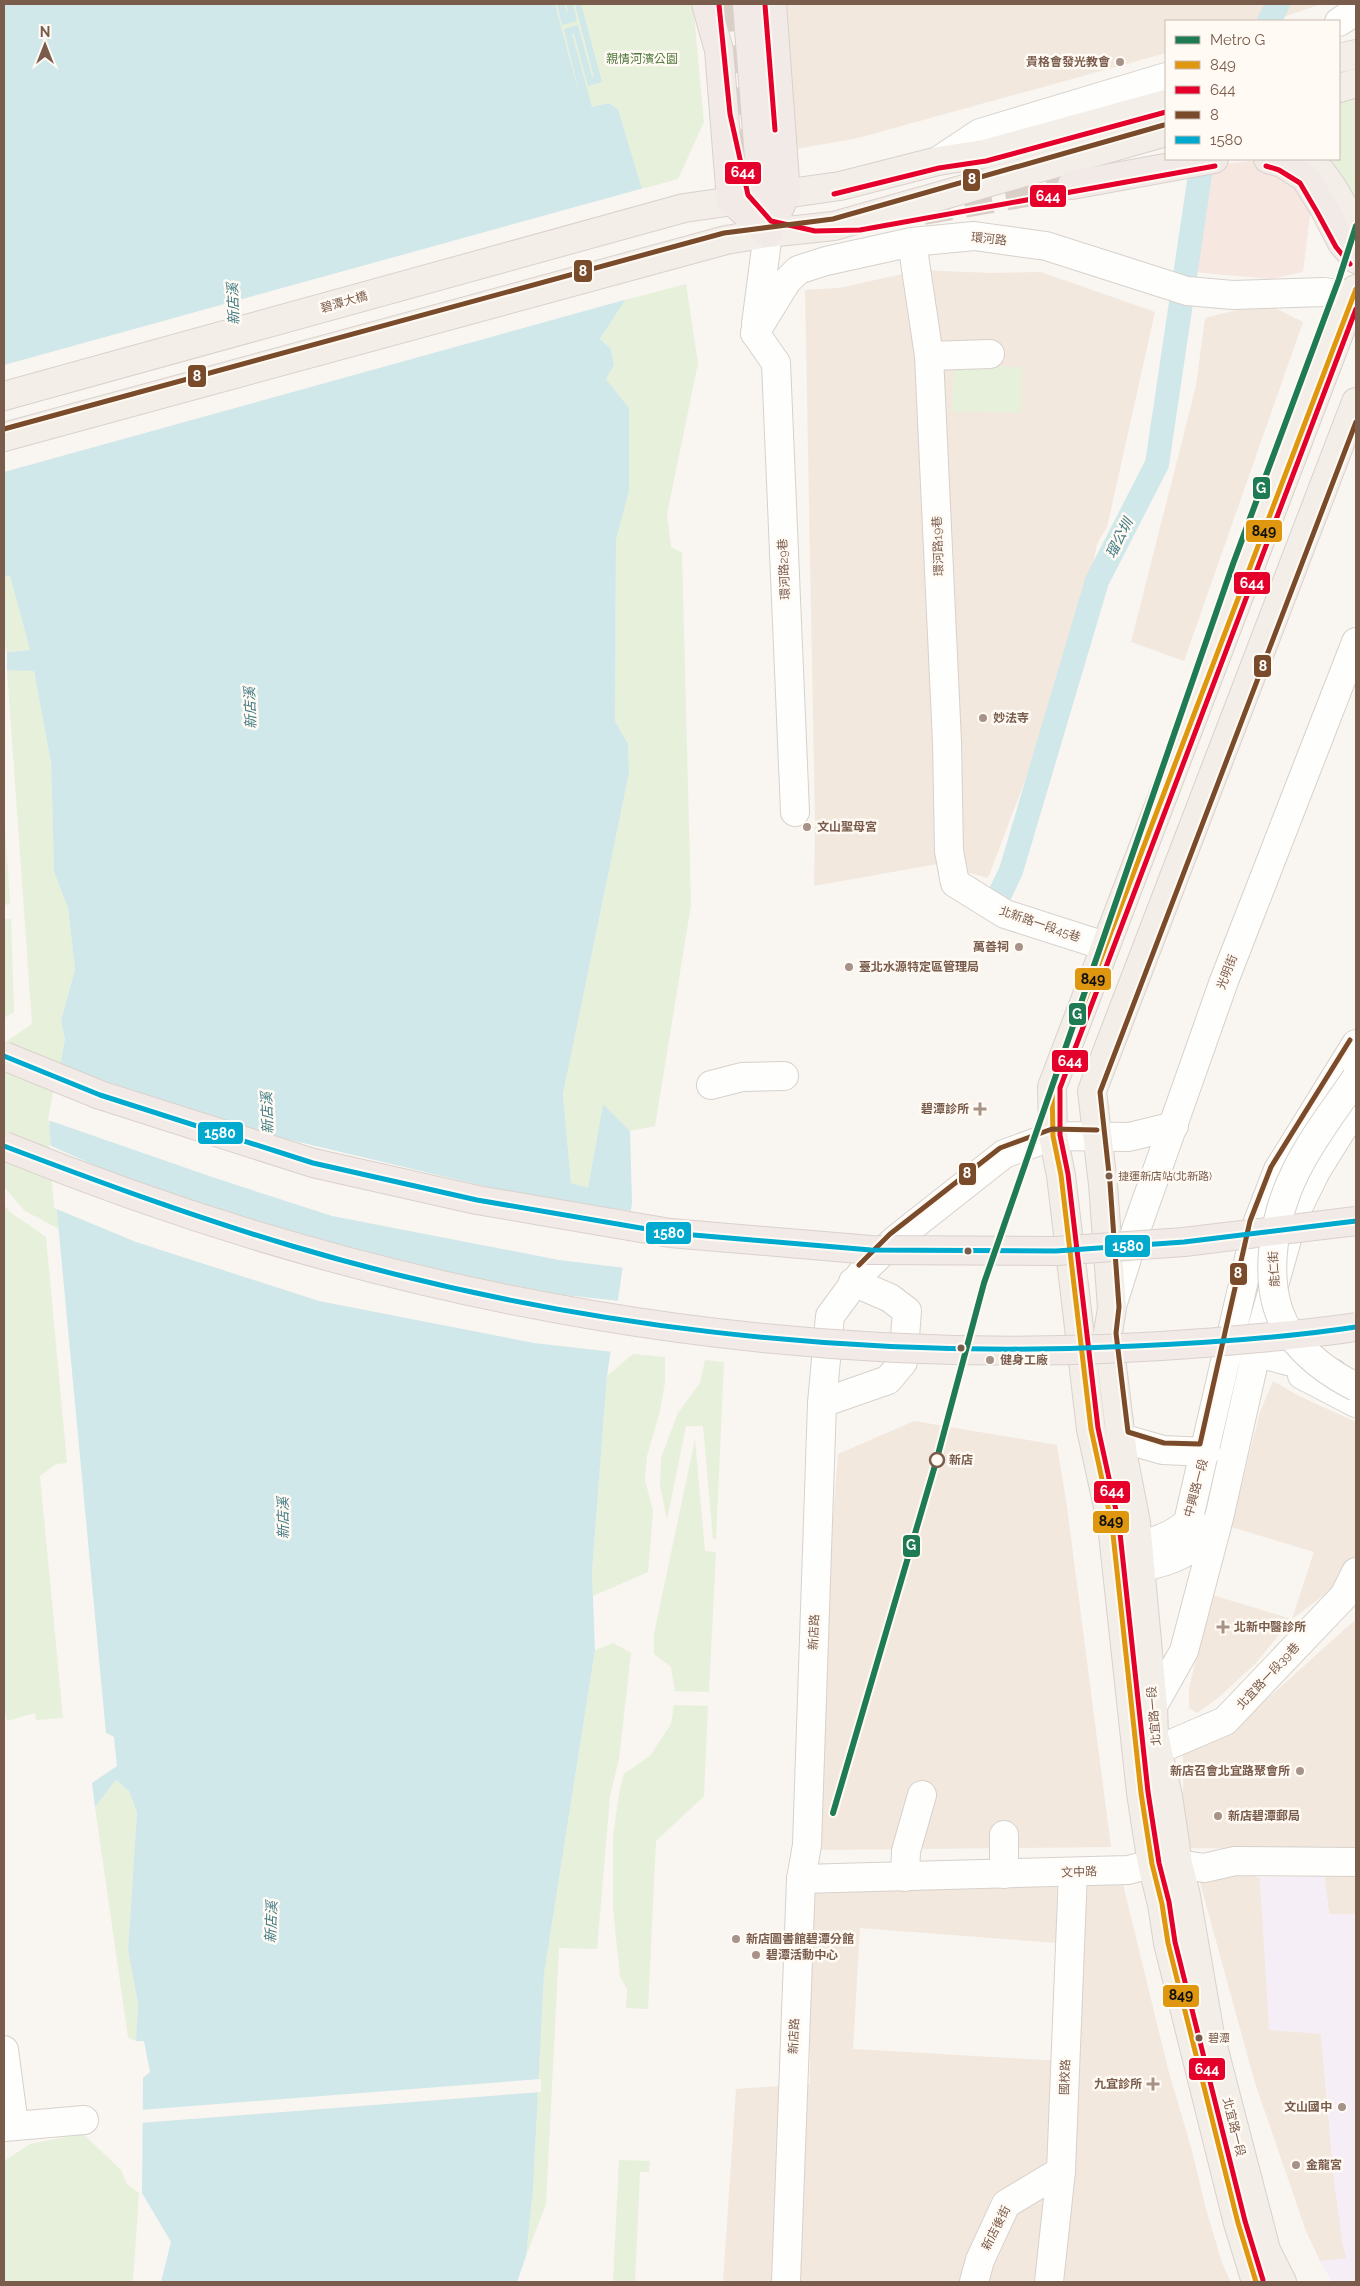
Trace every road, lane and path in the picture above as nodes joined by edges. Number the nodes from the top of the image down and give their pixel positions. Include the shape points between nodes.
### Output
1 (706, 4) edge
2 (747, 4) edge
3 (772, 4) edge
4 (1356, 11) edge
5 (1340, 21) edge
6 (1165, 77) edge
7 (1356, 84) edge
8 (1340, 88) edge
9 (1165, 104) edge
10 (1165, 132) edge
11 (1114, 146) junction
12 (1165, 149) edge
13 (1209, 160) edge
14 (1272, 160) edge
15 (1309, 160) edge
16 (938, 162) junction
17 (1072, 185) tunnel mouth
18 (774, 195) junction
19 (731, 200) junction
20 (768, 233) junction
21 (1356, 236) edge
22 (912, 242) junction
23 (1356, 259) edge
24 (1355, 292) edge
25 (755, 333) junction
26 (990, 354) dead end
27 (929, 356) junction
28 (4, 396) edge
29 (1356, 402) edge
30 (4, 438) edge
31 (1356, 642) edge
32 (795, 812) dead end
33 (949, 851) joint
34 (1104, 946) junction
35 (1356, 1044) edge
36 (4, 1056) edge
37 (784, 1076) dead end
38 (1356, 1078) edge
39 (711, 1085) dead end
40 (1356, 1107) edge
41 (1174, 1126) junction
42 (1053, 1136) junction
43 (1097, 1137) junction
44 (4, 1146) edge
45 (1356, 1221) edge
46 (853, 1282) junction
47 (1112, 1308) junction
48 (1356, 1327) edge
49 (1230, 1345) junction
50 (1262, 1354) junction
51 (1356, 1379) edge
52 (1356, 1387) edge
53 (822, 1403) junction
54 (1356, 1403) edge
55 (1121, 1438) junction
56 (1206, 1452) junction
57 (1219, 1518) junction
58 (1127, 1558) junction
59 (1356, 1572) edge
60 (1154, 1706) junction
61 (1156, 1750) junction
62 (922, 1796) dead end
63 (1004, 1835) dead end
64 (1356, 1862) edge
65 (1165, 1864) junction
66 (1073, 1872) junction
67 (1004, 1874) junction
68 (906, 1877) junction
69 (800, 1879) junction
70 (4, 2050) edge
71 (84, 2120) dead end
72 (9, 2126) edge
73 (1061, 2172) junction
74 (786, 2282) edge
75 (974, 2282) edge
76 (1049, 2282) edge
77 (1256, 2282) edge
78 (1282, 2282) edge

1 - 19 highway via 719,50
2 - 18 highway
3 - 18 highway
4 - 5 street
6 - 16 street via 980,133
7 - 8 main road
9 - 16 main road, 碧潭大橋 via 984,154
10 - 11 main road
11 - 12 main road
11 - 20 main road via 834,226
13 - 17 highway
14 - 23 highway via 1305,178 1342,243
15 - 21 main road via 1316,164 1332,186
16 - 18 main road, 碧潭大橋 via 840,186
18 - 19 main road, 碧潭大橋
18 - 20 highway
19 - 20 highway
19 - 28 main road, 碧潭大橋 via 684,208
20 - 25 street
20 - 30 main road via 702,247
22 - 24 street, 環河路 via 974,236 1046,246 1187,291 1233,295
22 - 25 street, 環河路 via 798,270 787,281
22 - 27 street, 環河路19巷
24 - 34 main road, 北宜路一段
25 - 32 street, 環河路29巷 via 776,363
26 - 27 street
27 - 33 street, 環河路19巷
29 - 43 main road, 北宜路一段 via 1092,1091
31 - 41 street, 光明街 via 1224,980
33 - 34 street, 北新路一段45巷 via 955,883 995,908
34 - 42 main road, 北宜路一段 via 1052,1087
35 - 49 street, 中興路一段 via 1278,1170 1257,1224
36 - 45 highway, bridge via 100,1095 313,1163 478,1200 670,1233 871,1250 1056,1251 1184,1242
37 - 39 street via 742,1077
38 - 52 street, 能仁街, bridge via 1296,1169 1278,1215 1273,1273 1277,1306 1291,1334 1315,1361
40 - 50 street via 1316,1171 1293,1218
41 - 43 street, 新店路 via 1129,1137
41 - 47 street, 光明街
42 - 43 street, 新店路
42 - 46 street, 新店路 via 1004,1154 895,1240
42 - 58 main road, 北宜路一段 via 1064,1194 1091,1429 1112,1525
43 - 47 main road, 北宜路一段
44 - 48 highway, bridge via 95,1183 296,1248 474,1293 634,1322 765,1340 1038,1352 1312,1334
46 - 53 street, 新店路 via 830,1316
46 - 53 street via 890,1298 907,1311 903,1362 888,1380
47 - 55 main road, 北宜路一段 via 1108,1333
49 - 50 street
49 - 56 street, 中興路一段
50 - 51 street
50 - 54 street
50 - 57 street
53 - 69 street, 新店路 via 807,1845
55 - 56 street via 1163,1450
55 - 58 main road, 北宜路一段 via 1136,1523
56 - 58 street, 中興路一段 via 1188,1522 1177,1532
57 - 58 street via 1208,1536 1190,1551 1164,1562
57 - 60 street via 1184,1651
58 - 60 main road, 北宜路一段
58 - 65 main road, 北宜路一段 via 1133,1726
59 - 61 street, 北宜路一段39巷 via 1344,1596 1226,1721
60 - 61 main road, 北宜路一段
61 - 65 main road, 北宜路一段 via 1168,1796
62 - 68 street via 906,1851
63 - 67 street
64 - 65 street, 文中路 via 1235,1861 1204,1868
65 - 66 street, 文中路 via 1128,1870
65 - 77 main road, 北宜路一段 via 1180,1991 1238,2223
65 - 78 main road, 北宜路一段 via 1186,1896 1210,2035 1266,2250
66 - 67 street, 文中路
66 - 73 street, 國校路
67 - 68 street, 文中路
68 - 69 street, 文中路
69 - 74 street, 新店路
70 - 72 street
71 - 72 street
73 - 75 street, 新店後街 via 1006,2204 980,2260
73 - 76 street, 國校路

